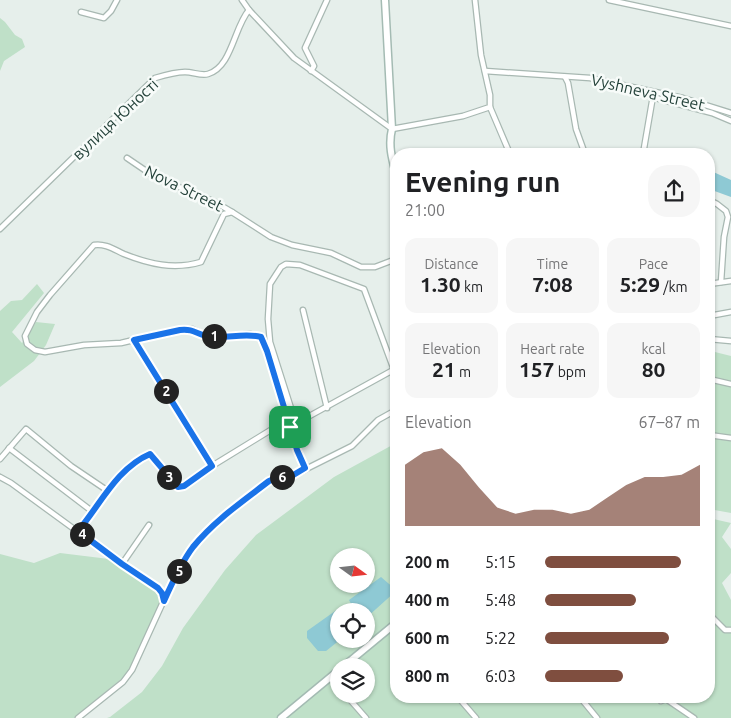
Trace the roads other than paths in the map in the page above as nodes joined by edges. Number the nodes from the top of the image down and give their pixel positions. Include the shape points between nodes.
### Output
1 (117, 0) edge
2 (242, 0) edge
3 (327, 0) edge
4 (385, 0) edge
5 (475, 0) edge
6 (609, 0) edge
7 (249, 10) junction
8 (81, 12) dead end
9 (731, 26) edge
10 (311, 71) junction
11 (485, 72) junction
12 (565, 77) junction
13 (655, 91) junction
14 (652, 97) junction
15 (490, 107) junction
16 (731, 113) edge
17 (731, 121) edge
18 (392, 129) junction
19 (390, 148) edge
20 (507, 148) edge
21 (583, 148) edge
22 (645, 148) edge
23 (127, 158) dead end
24 (715, 203) edge
25 (232, 212) junction
26 (0, 229) edge
27 (390, 261) edge
28 (731, 281) edge
29 (721, 282) junction
30 (715, 283) edge
31 (302, 310) dead end
32 (731, 312) edge
33 (715, 315) edge
34 (134, 340) junction
35 (715, 340) edge
36 (731, 341) edge
37 (390, 356) edge
38 (390, 372) edge
39 (715, 380) edge
40 (731, 384) edge
41 (327, 408) junction
42 (390, 413) edge
43 (287, 420) junction
44 (296, 424) junction
45 (290, 427) junction
46 (715, 437) edge
47 (731, 438) edge
48 (9, 448) junction
49 (0, 459) edge
50 (212, 466) junction
51 (305, 468) junction
52 (0, 477) edge
53 (108, 491) junction
54 (93, 512) junction
55 (149, 525) dead end
56 (78, 531) junction
57 (122, 564) junction
58 (164, 601) junction
59 (715, 620) edge
60 (390, 629) edge
61 (731, 630) edge
62 (354, 658) edge
63 (330, 677) edge
64 (353, 703) edge
65 (463, 703) edge
66 (584, 703) edge
67 (675, 703) edge
68 (78, 718) edge
69 (281, 718) edge
70 (366, 718) edge
71 (476, 718) edge
72 (597, 718) edge
73 (694, 718) edge

1 - 8 street via 104,18
2 - 7 street
3 - 10 street via 305,48 314,66
4 - 18 street
5 - 11 street
6 - 9 street
7 - 10 street via 294,58
7 - 26 street, вулиця Юності via 242,17 222,64 213,72 185,72 155,78
10 - 18 street
11 - 12 street, Vyshneva Street
11 - 15 street
12 - 13 street, Vyshneva Street via 590,78
12 - 21 street, Vyshneva Street
13 - 14 street
13 - 16 street, Vyshneva Street
14 - 17 street
14 - 22 street
15 - 18 street via 463,116
15 - 20 street
18 - 19 street
23 - 25 street, Nova Street via 155,177
24 - 29 street via 726,211 728,217
25 - 27 street via 271,237 331,253 361,267 375,267
25 - 34 street, Nova Street via 224,214 201,262 158,265 101,244 94,245 50,294 25,336 27,344 45,352
28 - 29 street
29 - 30 street
31 - 41 street
32 - 33 street
34 - 43 street, Nova Street via 192,330 206,336 250,334 261,337
34 - 50 street
35 - 36 street
37 - 44 street via 364,289 300,265 281,267 270,284 270,342
38 - 41 street
39 - 40 street
41 - 44 street
42 - 51 street via 378,420 352,446
43 - 45 street
43 - 50 street
44 - 45 street
45 - 51 street
46 - 47 street
48 - 49 street
48 - 53 street via 26,429
48 - 54 street
50 - 53 street via 178,487 150,454 124,472
51 - 58 street via 290,477 269,481 223,516 194,546
52 - 56 street
53 - 54 street
54 - 56 street
55 - 57 street
56 - 57 street
57 - 58 street via 158,588
58 - 68 street via 132,670 123,682
59 - 61 street via 725,630
60 - 62 street
63 - 69 street
64 - 70 street
65 - 71 street
66 - 72 street
67 - 73 street

